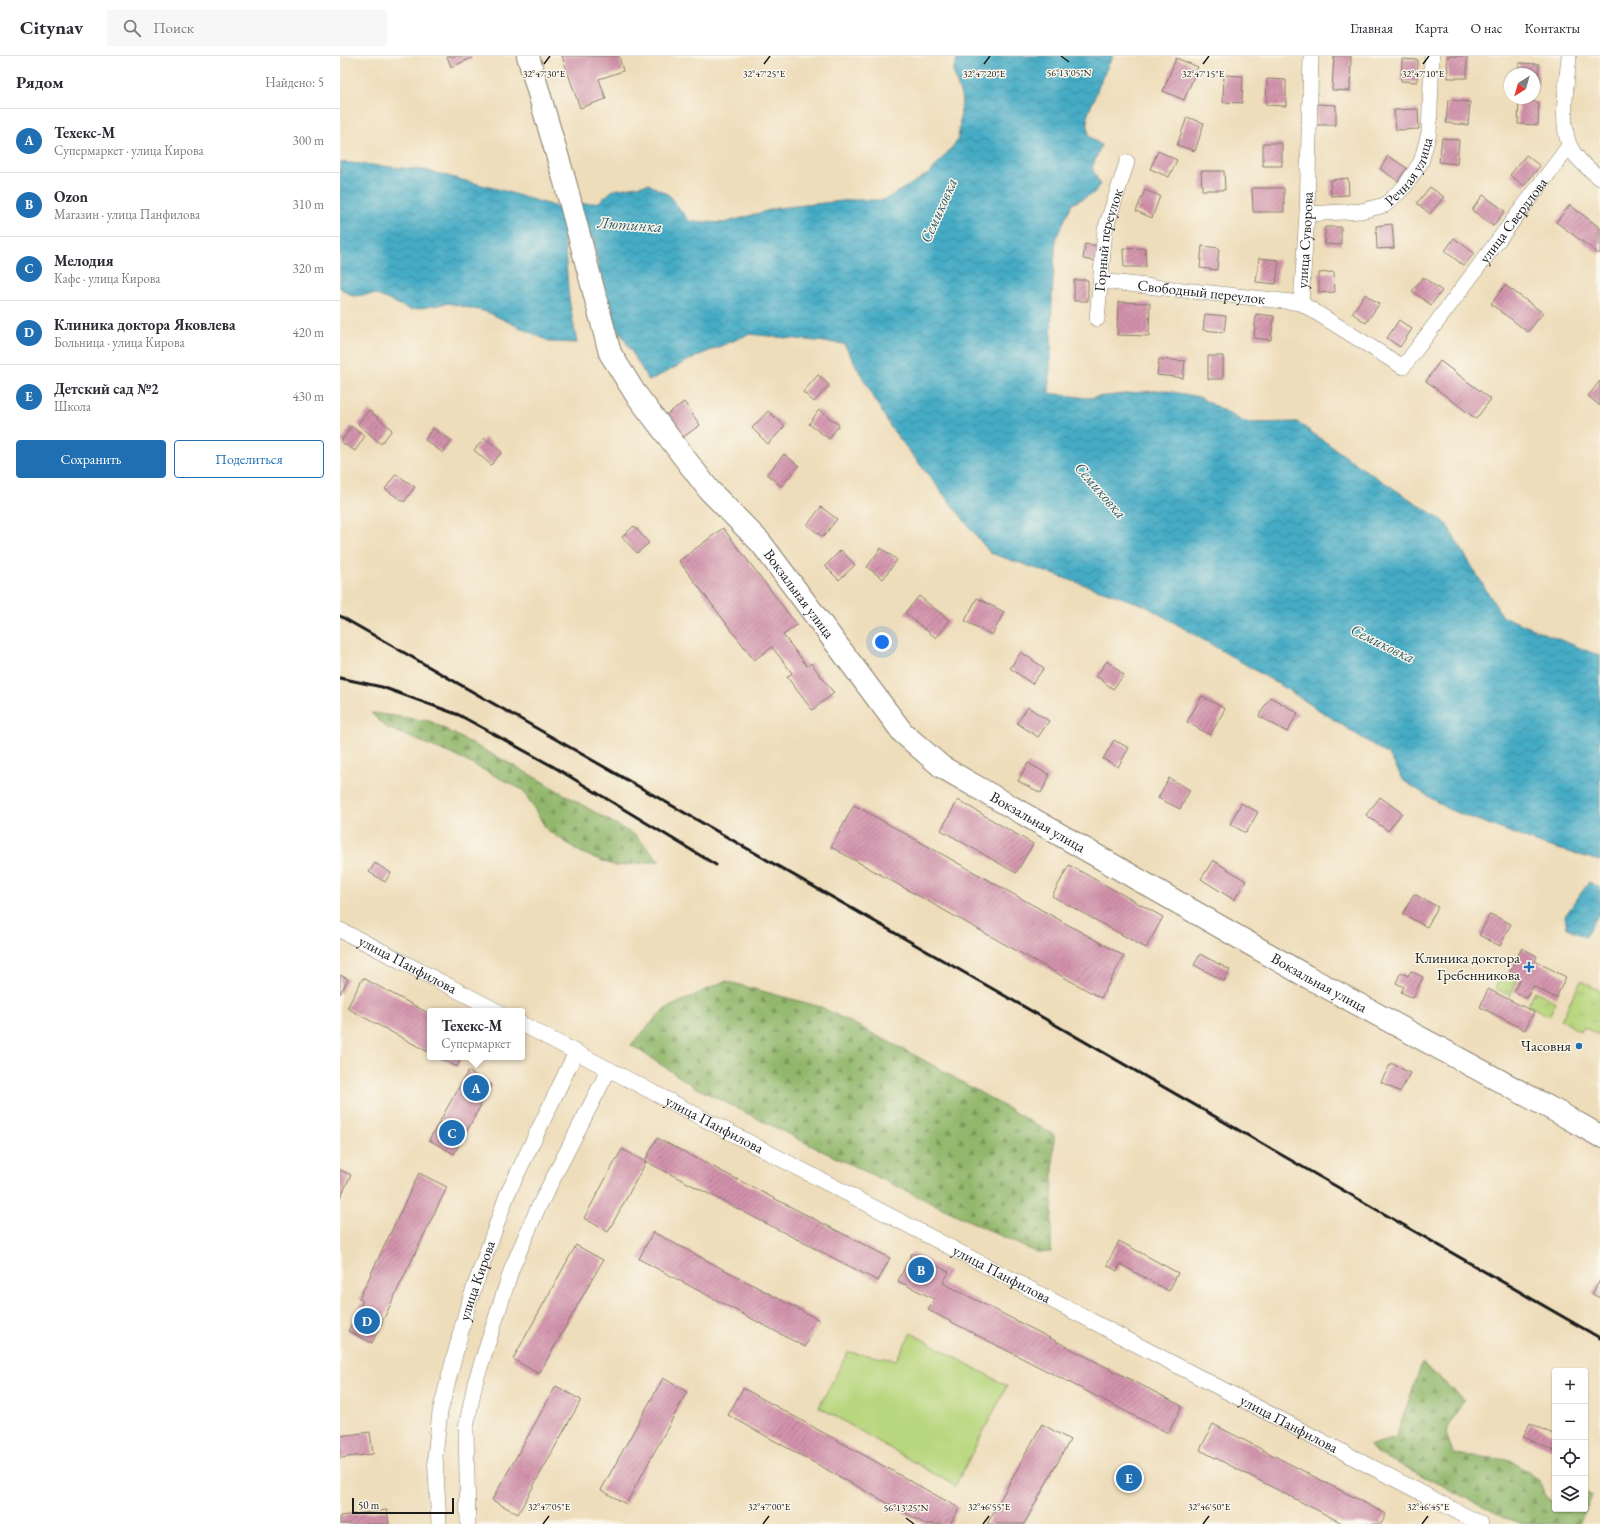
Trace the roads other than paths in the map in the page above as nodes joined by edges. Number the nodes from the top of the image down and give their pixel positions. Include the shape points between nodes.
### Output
1 (528, 56) edge
2 (1311, 56) edge
3 (1432, 56) edge
4 (1569, 56) edge
5 (1570, 146) junction
6 (1127, 162) dead end
7 (1600, 178) edge
8 (1307, 214) junction
9 (1101, 281) junction
10 (1301, 303) junction
11 (1097, 319) dead end
12 (1403, 367) joint
13 (340, 930) edge
14 (491, 1008) edge
15 (525, 1026) edge
16 (576, 1052) junction
17 (609, 1069) junction
18 (1600, 1136) edge
19 (439, 1524) edge
20 (468, 1524) edge
21 (1481, 1524) edge

1 - 18 main road, Вокзальная улица via 565,182 610,353 635,393 709,490 762,543 903,733 942,767 1306,976
2 - 8 street, улица Суворова
3 - 8 street, Речная улица via 1429,133 1421,162 1405,186 1385,205 1361,211
4 - 5 street via 1564,126
5 - 7 street via 1582,163
5 - 12 street, улица Свердлова
6 - 9 street, Горный переулок via 1105,230
8 - 10 street, улица Суворова
9 - 10 street, Свободный переулок
9 - 11 street, Горный переулок
10 - 12 street, улица Суворова
13 - 14 street, улица Панфилова
15 - 16 street, улица Панфилова
16 - 17 street, улица Панфилова
16 - 19 street, улица Кирова via 507,1195 467,1308 440,1412 435,1456
17 - 20 street, улица Кирова via 537,1210 512,1268 475,1383 466,1428
17 - 21 street, улица Панфилова

